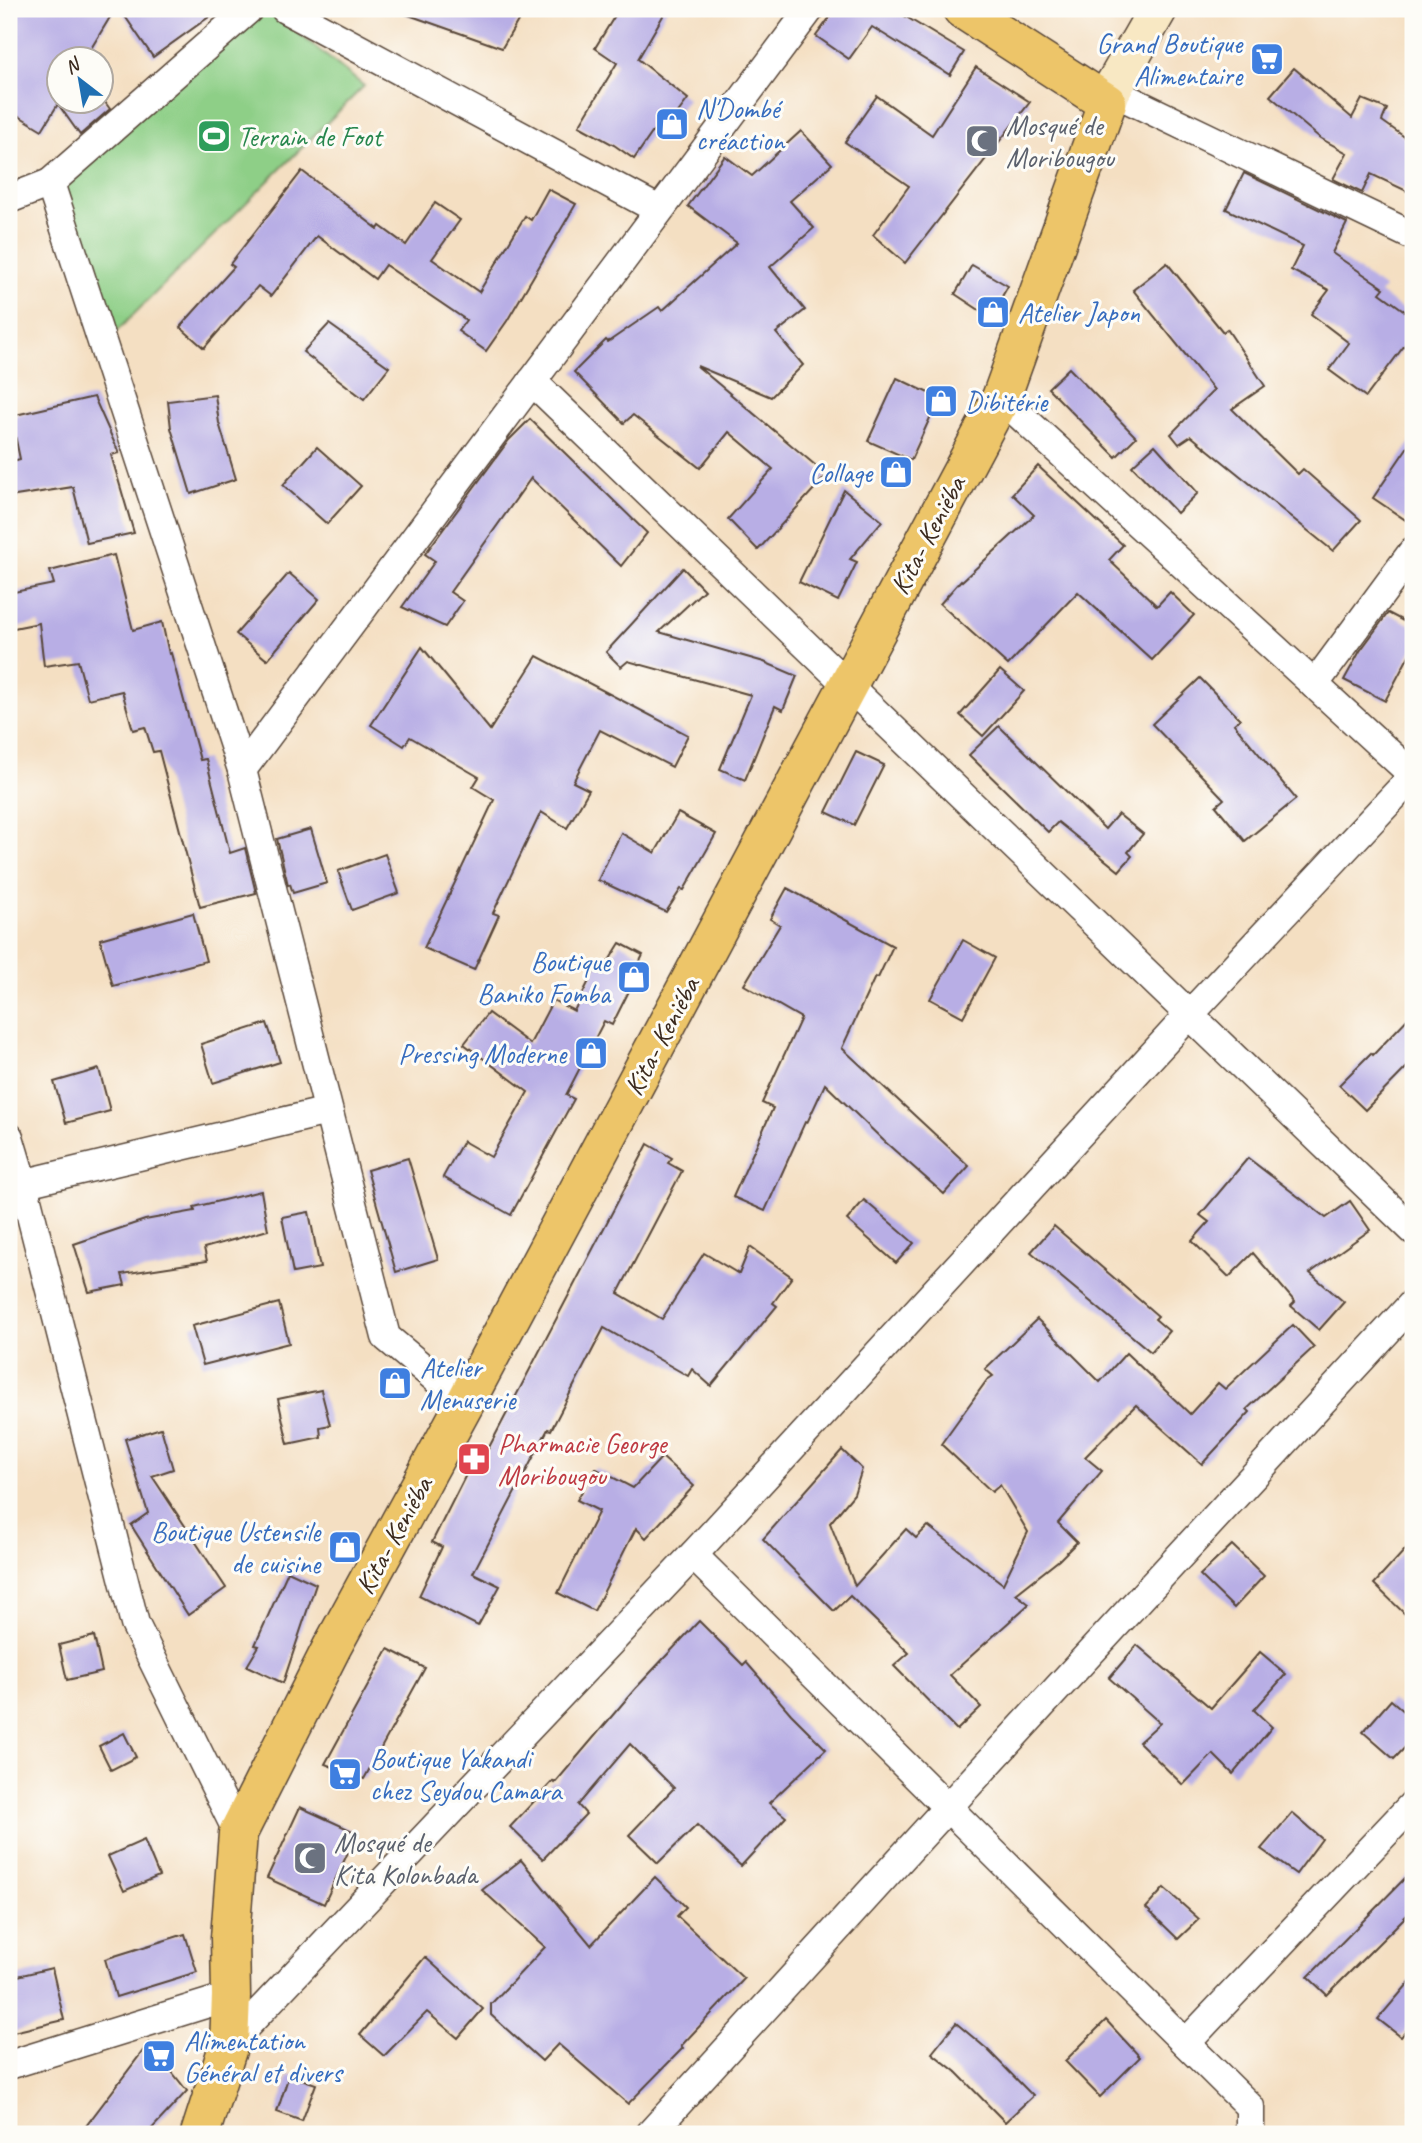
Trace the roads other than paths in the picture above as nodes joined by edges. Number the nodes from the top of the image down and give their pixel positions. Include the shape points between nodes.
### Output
1 (249, 9) edge
2 (285, 9) edge
3 (810, 9) edge
4 (962, 9) edge
5 (1158, 9) edge
6 (1109, 97) junction
7 (50, 183) junction
8 (9, 199) edge
9 (659, 210) junction
10 (1413, 236) edge
11 (532, 381) junction
12 (1001, 398) junction
13 (1413, 551) edge
14 (848, 685) junction
15 (1314, 685) junction
16 (242, 770) junction
17 (1413, 776) edge
18 (1189, 1014) junction
19 (328, 1111) junction
20 (9, 1137) edge
21 (16, 1185) edge
22 (1413, 1230) edge
23 (1413, 1303) edge
24 (465, 1403) junction
25 (693, 1555) junction
26 (1413, 1804) edge
27 (948, 1807) junction
28 (238, 1833) junction
29 (231, 1996) junction
30 (1186, 2043) junction
31 (229, 2044) junction
32 (9, 2065) edge
33 (200, 2134) edge
34 (650, 2134) edge
35 (1250, 2134) edge

1 - 7 street
2 - 9 street
3 - 9 street
4 - 6 main road
5 - 6 main road
6 - 10 street
6 - 12 main road, Kita- Keniéba
7 - 8 street
7 - 16 street
9 - 11 street
11 - 14 street
11 - 16 street
12 - 14 main road, Kita- Keniéba
12 - 15 street
13 - 15 street
14 - 18 street
14 - 24 main road, Kita- Keniéba
15 - 17 street
16 - 19 street
17 - 18 street
18 - 22 street
18 - 25 street
19 - 21 street
19 - 24 street via 386,1337
20 - 21 street
21 - 28 street via 135,1625
23 - 27 street
24 - 28 main road, Kita- Keniéba via 332,1647
25 - 27 street
25 - 31 street
26 - 30 street
27 - 30 street
27 - 34 street
28 - 29 main road, Kita- Keniéba
29 - 31 main road, Kita- Keniéba
29 - 32 street
30 - 35 street via 1250,2107
31 - 33 main road, Kita- Keniéba

